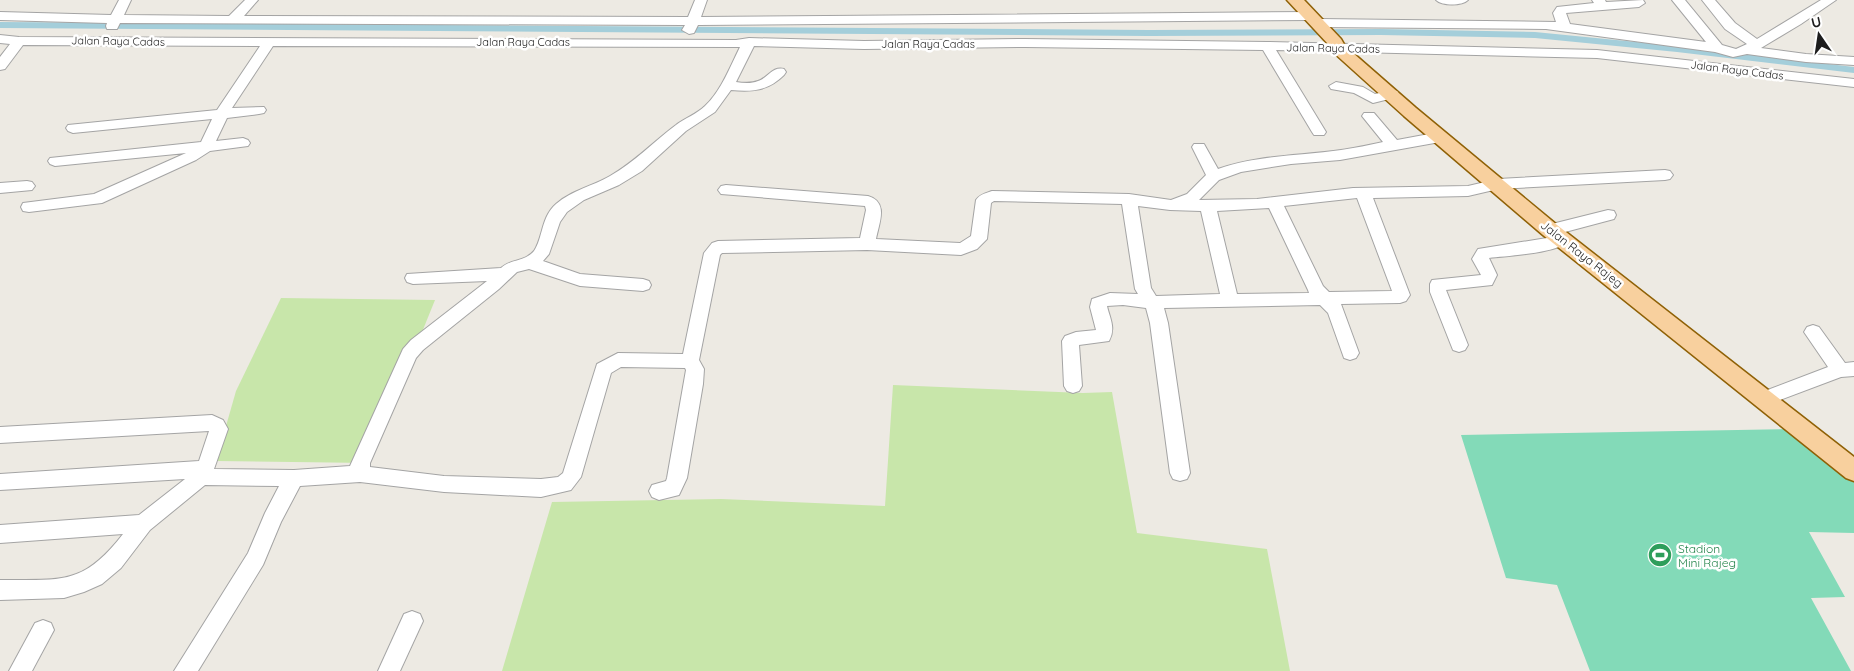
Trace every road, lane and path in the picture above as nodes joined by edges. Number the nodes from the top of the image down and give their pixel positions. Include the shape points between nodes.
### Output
1 (125, 0) edge
2 (252, 0) edge
3 (701, 0) edge
4 (1295, 0) edge
5 (1442, 0) edge
6 (1462, 0) edge
7 (1637, 0) edge
8 (1678, 0) edge
9 (1708, 0) edge
10 (1830, 0) edge
11 (1601, 3) edge
12 (1564, 4) edge
13 (0, 16) edge
14 (232, 19) junction
15 (116, 20) junction
16 (692, 22) junction
17 (1317, 22) junction
18 (1564, 27) junction
19 (104, 37) junction
20 (0, 39) edge
21 (687, 40) junction
22 (19, 41) junction
23 (270, 41) junction
24 (750, 42) junction
25 (1267, 46) junction
26 (1337, 46) junction
27 (1717, 48) junction
28 (1746, 50) junction
29 (1854, 61) edge
30 (0, 66) edge
31 (779, 72) dead end
32 (1854, 84) edge
33 (728, 85) junction
34 (1336, 86) dead end
35 (1392, 94) junction
36 (259, 110) dead end
37 (221, 114) junction
38 (1370, 116) dead end
39 (73, 128) dead end
40 (1320, 132) dead end
41 (1440, 136) junction
42 (243, 143) dead end
43 (1394, 146) junction
44 (206, 147) junction
45 (1199, 148) dead end
46 (55, 161) dead end
47 (1665, 175) dead end
48 (1214, 176) junction
49 (1498, 184) junction
50 (27, 186) dead end
51 (0, 188) edge
52 (120, 188) junction
53 (726, 190) dead end
54 (1363, 193) junction
55 (1129, 200) junction
56 (1274, 202) junction
57 (1170, 205) junction
58 (1208, 206) junction
59 (1608, 215) dead end
60 (1557, 234) junction
61 (867, 244) junction
62 (530, 263) junction
63 (503, 274) junction
64 (413, 278) dead end
65 (643, 285) dead end
66 (1325, 299) junction
67 (1230, 300) junction
68 (1150, 302) junction
69 (1813, 332) dead end
70 (1459, 345) dead end
71 (1350, 353) dead end
72 (690, 361) junction
73 (1847, 369) edge
74 (1073, 386) dead end
75 (1764, 399) junction
76 (0, 435) edge
77 (1854, 471) edge
78 (203, 473) junction
79 (1180, 473) dead end
80 (360, 474) junction
81 (294, 478) junction
82 (0, 482) edge
83 (659, 491) dead end
84 (143, 524) junction
85 (0, 534) edge
86 (0, 590) edge
87 (412, 621) dead end
88 (43, 630) dead end
89 (20, 671) edge
90 (185, 671) edge
91 (389, 671) edge

1 - 15 street
2 - 14 street
3 - 16 street
4 - 17 main road, Jalan Raya Rajeg
5 - 6 street
7 - 11 street via 1639,3
8 - 27 street
9 - 28 street
10 - 28 street
11 - 12 street
12 - 18 street via 1559,12
13 - 15 street
14 - 15 street
14 - 16 street
15 - 19 street
16 - 17 street
16 - 21 street
17 - 18 street via 1498,23
17 - 26 main road, Jalan Raya Rajeg
18 - 27 street
19 - 22 street, Jalan Raya Cadas
19 - 23 street, Jalan Raya Cadas
20 - 22 street, Jalan Raya Cadas
21 - 23 street, Jalan Raya Cadas
21 - 24 street, Jalan Raya Cadas
22 - 30 street
23 - 37 street
24 - 25 street, Jalan Raya Cadas
24 - 33 street
25 - 26 street, Jalan Raya Cadas
25 - 40 street
26 - 32 street, Jalan Raya Cadas via 1597,54
26 - 35 main road, Jalan Raya Rajeg
27 - 28 street
28 - 29 street
31 - 33 street via 771,81 757,87
33 - 62 street via 710,109 681,128 637,167 561,208 552,221 543,251
34 - 35 street via 1358,90 1372,99
35 - 41 main road, Jalan Raya Rajeg
36 - 37 street
37 - 39 street
37 - 44 street
38 - 43 street
41 - 43 street
41 - 49 main road, Jalan Raya Rajeg
42 - 44 street
43 - 48 street via 1239,167
44 - 46 street
44 - 52 street via 191,157
45 - 48 street
47 - 49 street
48 - 57 street via 1192,198
49 - 54 street via 1457,192
49 - 60 main road, Jalan Raya Rajeg
50 - 51 street
52 - 52 street via 97,199 29,207 34,198
53 - 61 street via 868,201 874,210
54 - 56 street
54 - 66 street via 1402,295 1397,299
55 - 57 street
55 - 61 street via 992,196 984,200 979,239 966,248
55 - 68 street via 1143,288
56 - 58 street
56 - 66 street via 1316,290
57 - 58 street
58 - 67 street
59 - 60 street
60 - 70 street via 1549,244 1484,253 1480,259 1489,275 1486,281 1438,284 1438,292
60 - 75 main road, Jalan Raya Rajeg
61 - 72 street via 718,247 712,253
62 - 63 street via 512,267
62 - 65 street via 580,280
63 - 64 street
63 - 80 street via 409,354 360,463
66 - 67 street
66 - 71 street via 1336,310
67 - 68 street
68 - 74 street via 1114,299 1099,302 1105,329 1103,336 1071,341
68 - 79 street via 1159,324
69 - 73 street
72 - 80 street via 618,360 603,369 571,477 564,484 540,488 444,484
72 - 83 street via 695,369 694,384 677,478 672,489
73 - 75 street
75 - 77 main road, Jalan Raya Rajeg
76 - 78 street via 212,423 218,426 219,431
78 - 81 street
78 - 82 street
78 - 84 street
80 - 81 street
81 - 90 street via 256,558
84 - 85 street
84 - 86 street via 113,562 86,582 61,588
87 - 91 street
88 - 89 street

